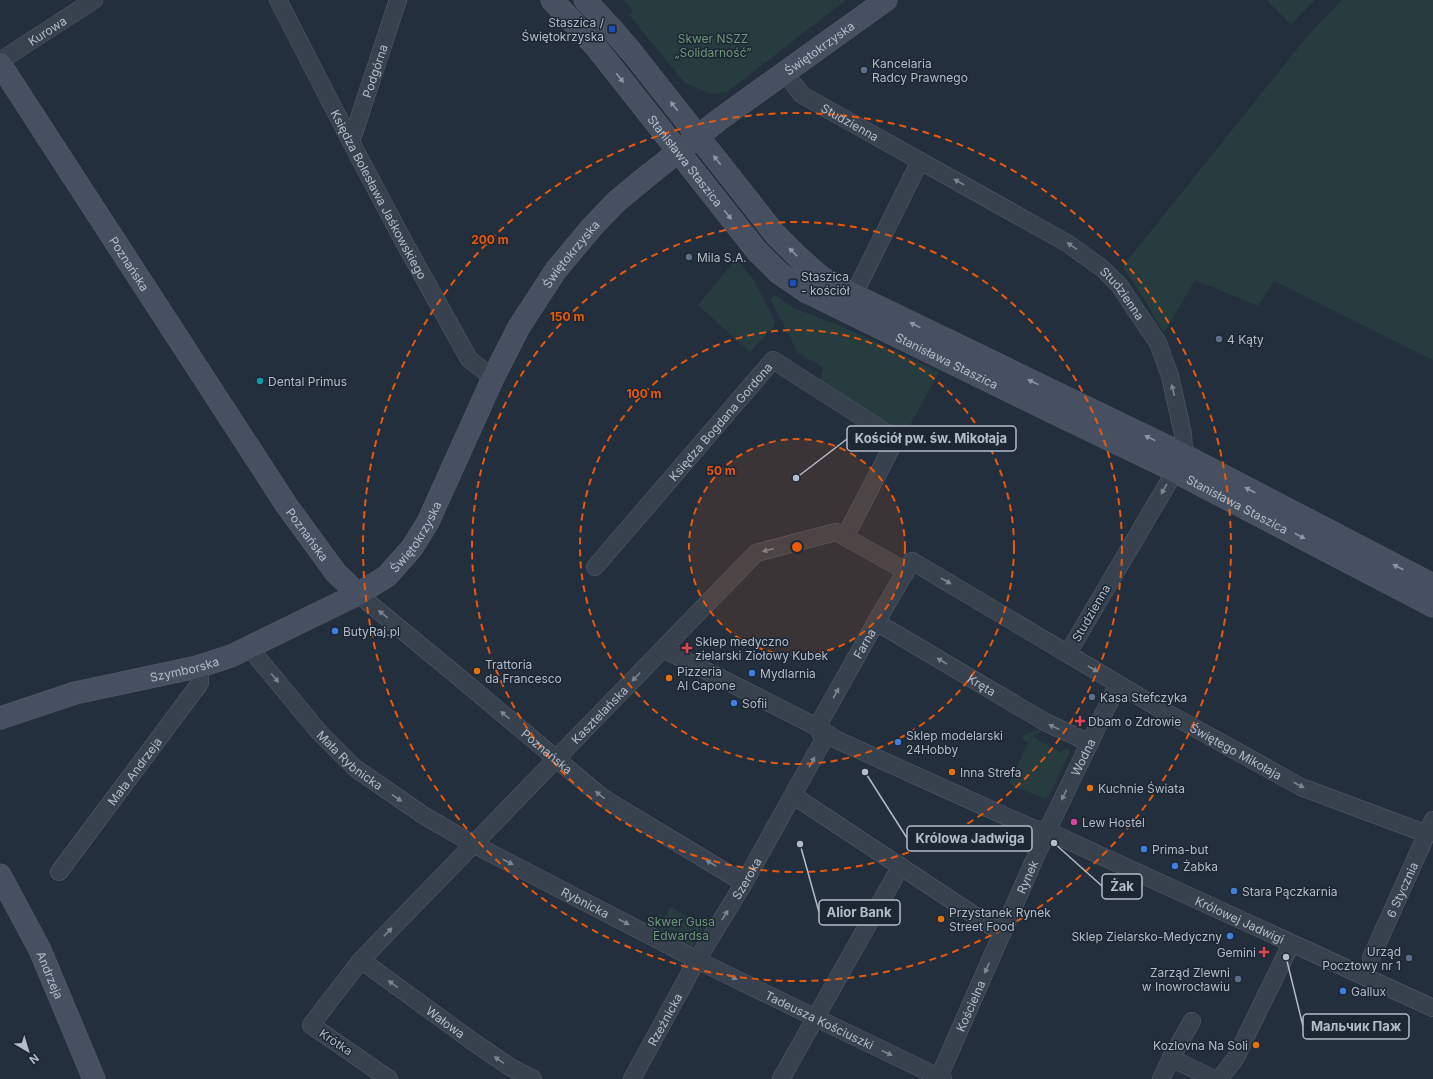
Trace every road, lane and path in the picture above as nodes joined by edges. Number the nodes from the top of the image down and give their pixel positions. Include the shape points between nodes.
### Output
1 (94, 0) edge
2 (278, 0) edge
3 (398, 0) edge
4 (552, 0) edge
5 (585, 0) edge
6 (886, 0) edge
7 (0, 62) edge
8 (785, 73) junction
9 (698, 136) junction
10 (351, 142) junction
11 (678, 151) junction
12 (920, 161) junction
13 (859, 284) dead end
14 (493, 378) junction
15 (1180, 463) junction
16 (845, 537) junction
17 (909, 566) junction
18 (595, 567) dead end
19 (1433, 584) edge
20 (358, 594) junction
21 (1433, 606) edge
22 (876, 622) junction
23 (253, 646) junction
24 (663, 649) junction
25 (1068, 653) junction
26 (197, 667) junction
27 (1118, 684) junction
28 (0, 718) edge
29 (817, 727) junction
30 (1090, 743) junction
31 (555, 759) junction
32 (794, 796) junction
33 (1430, 827) edge
34 (1047, 831) junction
35 (474, 844) junction
36 (901, 866) junction
37 (58, 872) dead end
38 (0, 875) edge
39 (744, 883) junction
40 (1003, 932) junction
41 (1291, 944) junction
42 (1371, 958) dead end
43 (361, 960) junction
44 (697, 960) junction
45 (1433, 1008) edge
46 (816, 1018) junction
47 (1192, 1021) dead end
48 (1171, 1058) junction
49 (940, 1078) edge
50 (94, 1079) edge
51 (389, 1079) edge
52 (533, 1079) edge
53 (632, 1079) edge
54 (781, 1079) edge
55 (1161, 1079) edge
56 (1214, 1079) edge
57 (1219, 1079) edge

1 - 7 street, Kurowa
2 - 10 street, Księdza Bolesława Jaśkowskiego
3 - 10 street, Podgórna
4 -> 11 main road, Stanisława Staszica via 596,47
9 -> 5 main road, Stanisława Staszica via 612,28
6 - 8 main road, Świętokrzyska
7 - 20 main road, Poznańska via 287,506 336,573
8 - 9 main road, Świętokrzyska
8 - 12 street, Studzienna via 802,95
9 - 11 main road, Świętokrzyska
15 -> 9 main road, Stanisława Staszica via 822,278 775,234
10 - 14 street, Księdza Bolesława Jaśkowskiego via 469,358
11 - 14 main road, Świętokrzyska via 617,201 556,270 519,327
11 -> 15 main road, Stanisława Staszica via 756,250 779,272 807,292
12 - 13 street
15 -> 12 street, Studzienna via 1183,434 1170,376 1158,343 1119,285 1103,269 1067,243
14 - 20 main road, Świętokrzyska via 438,503 416,541 387,576
19 -> 15 main road, Stanisława Staszica
15 -> 21 main road, Stanisława Staszica
15 -> 25 street, Studzienna
16 - 17 street, Świętego Mikołaja
16 - 18 street, Księdza Bogdana Gordona via 896,439 773,360
16 -> 24 street, Kasztelańska via 836,532 756,554
17 - 22 street, Farna
17 -> 25 street, Świętego Mikołaja
20 - 23 main road, Szymborska
31 -> 20 street, Poznańska
29 -> 22 street, Farna
30 -> 22 street, Kręta via 1045,722
23 - 26 main road, Szymborska
23 -> 35 street, Mała Rybnicka via 257,657 319,732 355,768 423,815
24 - 29 street
24 -> 31 street, Kasztelańska
25 -> 27 street, Świętego Mikołaja
26 - 28 main road, Szymborska via 75,693
26 - 37 street, Mała Andrzeja via 200,682
27 - 30 street, Wodna
27 -> 33 street, Świętego Mikołaja via 1302,787
32 -> 29 street via 824,739
29 - 34 street via 837,740 1034,829
30 -> 34 street, Wodna
31 - 35 street, Kasztelańska
39 -> 31 street, Poznańska via 603,798
32 - 36 street
32 - 39 street, Szeroka
33 - 42 street, 6 Stycznia
34 - 40 street, Rynek
34 - 41 street, Królowej Jadwigi
43 -> 35 street, Kasztelańska
35 -> 44 street, Rybnicka
36 - 40 street
36 - 46 street
38 - 50 main road, Andrzeja via 40,950
44 -> 39 street, Szeroka
40 -> 49 street, Kościelna
41 - 45 street, Królowej Jadwigi
41 - 57 street via 1235,1059
43 - 51 street, Krótka via 310,1025
52 -> 43 street, Wałowa via 472,1041
44 -> 46 street, Tadeusza Kościuszki
44 - 53 street, Rzeźnicka
46 -> 49 street, Tadeusza Kościuszki
46 - 54 street
47 - 48 street
48 - 55 street
48 - 56 street

